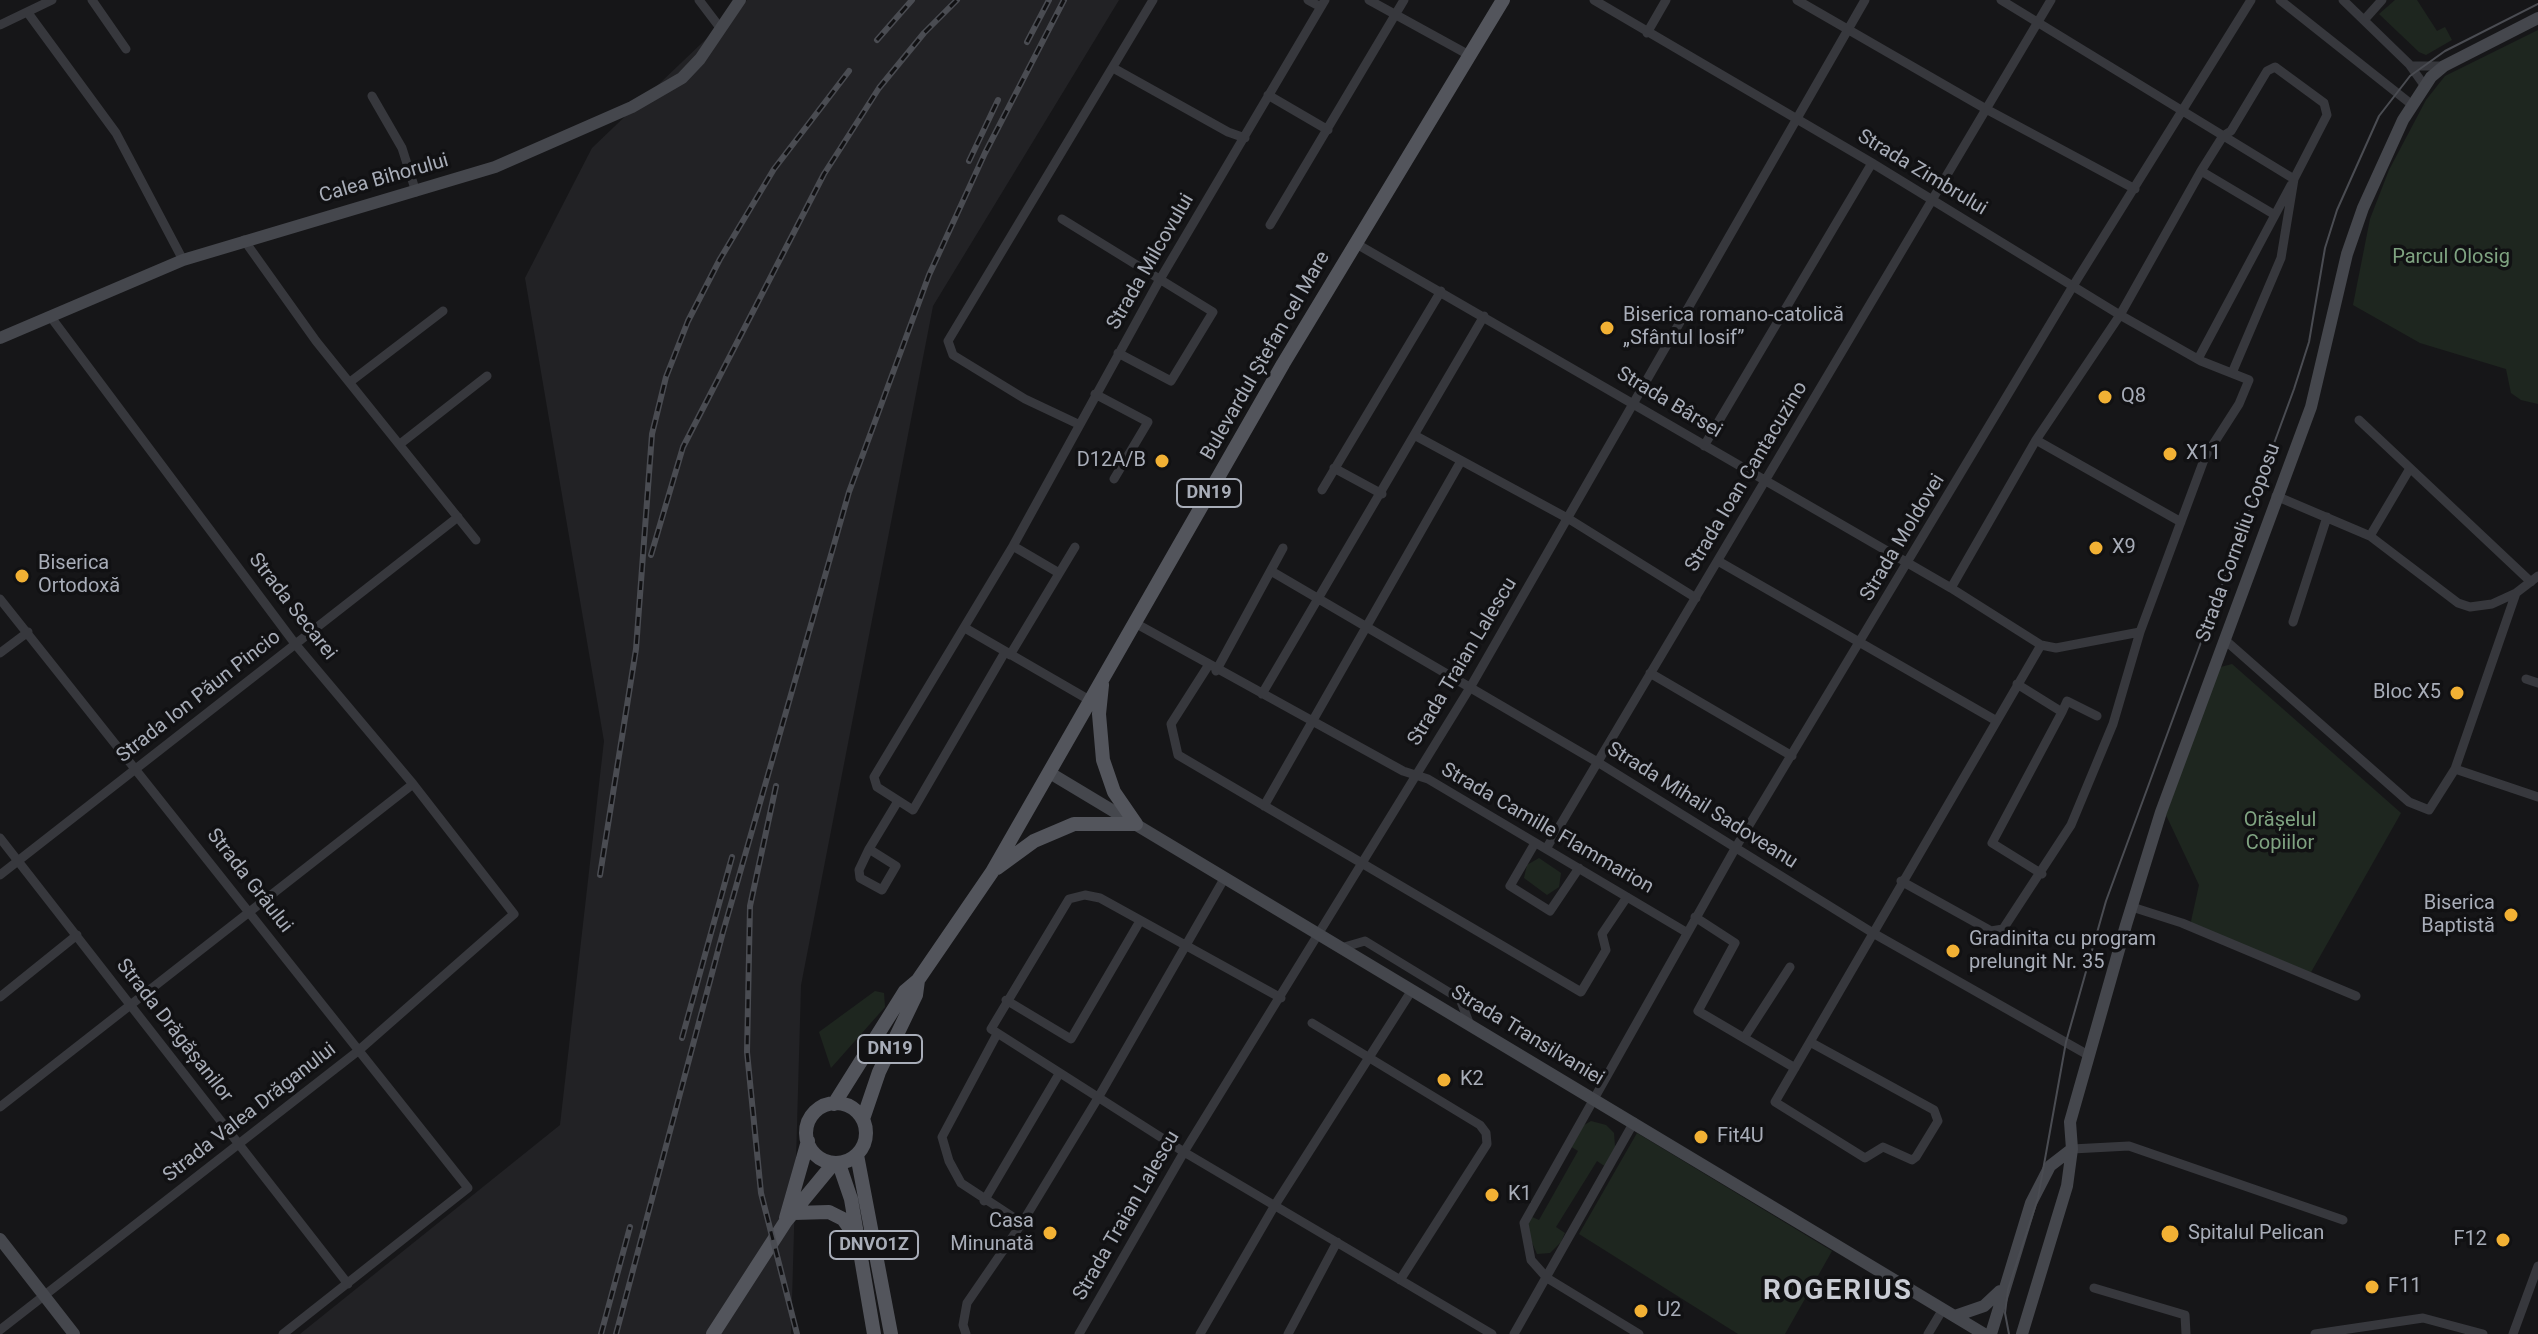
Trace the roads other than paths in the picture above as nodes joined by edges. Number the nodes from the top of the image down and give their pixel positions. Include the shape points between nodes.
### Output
1 (52, 0) edge
2 (92, 0) edge
3 (699, 0) edge
4 (740, 0) edge
5 (1153, 0) edge
6 (1308, 0) edge
7 (1369, 0) edge
8 (1404, 0) edge
9 (1503, 0) edge
10 (1594, 0) edge
11 (1666, 0) edge
12 (1797, 0) edge
13 (1865, 0) edge
14 (2001, 0) edge
15 (2051, 0) edge
16 (2251, 0) edge
17 (2280, 0) edge
18 (2343, 0) edge
19 (2382, 0) edge
20 (1322, 3) edge
21 (28, 13) junction
22 (1396, 14) junction
23 (2538, 18) edge
24 (2365, 19) junction
25 (2038, 22) junction
26 (0, 25) edge
27 (721, 29) junction
28 (1848, 30) junction
29 (1647, 33) junction
30 (126, 49) dead end
31 (1469, 55) junction
32 (2411, 66) junction
33 (2444, 66) junction
34 (1115, 69) junction
35 (2424, 85) junction
36 (1268, 95) junction
37 (372, 96) dead end
38 (2411, 104) junction
39 (1986, 109) junction
40 (2183, 111) junction
41 (1795, 119) junction
42 (1328, 130) junction
43 (2223, 136) junction
44 (1245, 138) junction
45 (1872, 163) junction
46 (2201, 171) junction
47 (2294, 179) junction
48 (2135, 189) junction
49 (416, 192) junction
50 (1931, 199) junction
51 (2275, 215) junction
52 (1062, 219) dead end
53 (1270, 225) dead end
54 (244, 240) junction
55 (1355, 243) junction
56 (183, 260) junction
57 (1159, 281) junction
58 (2073, 286) junction
59 (1441, 291) junction
60 (443, 311) dead end
61 (2120, 315) junction
62 (50, 316) junction
63 (1484, 316) junction
64 (0, 338) edge
65 (1118, 353) junction
66 (2198, 359) junction
67 (2232, 373) junction
68 (487, 376) dead end
69 (350, 382) junction
70 (1095, 394) junction
71 (1633, 403) junction
72 (2359, 420) dead end
73 (1078, 424) junction
74 (1416, 436) junction
75 (2036, 440) junction
76 (400, 444) junction
77 (1704, 446) junction
78 (1461, 461) junction
79 (1334, 468) junction
80 (2409, 470) junction
81 (1114, 479) dead end
82 (1767, 480) junction
83 (1322, 490) dead end
84 (1382, 494) junction
85 (2276, 496) junction
86 (458, 517) junction
87 (2327, 517) junction
88 (1569, 519) junction
89 (2181, 522) junction
90 (2370, 536) junction
91 (476, 540) dead end
92 (1013, 546) junction
93 (1075, 547) dead end
94 (1283, 548) dead end
95 (1718, 561) junction
96 (1908, 564) junction
97 (1271, 571) junction
98 (1059, 573) junction
99 (2535, 579) edge
100 (1951, 588) junction
101 (2516, 593) junction
102 (1320, 598) junction
103 (1696, 598) junction
104 (0, 599) edge
105 (2293, 622) dead end
106 (1135, 623) junction
107 (1369, 626) junction
108 (965, 628) junction
109 (28, 632) junction
110 (2140, 632) junction
111 (2225, 640) junction
112 (1861, 643) junction
113 (296, 645) junction
114 (2041, 645) junction
115 (0, 653) edge
116 (1007, 654) junction
117 (1212, 668) junction
118 (1650, 673) junction
119 (2526, 679) dead end
120 (1102, 681) junction
121 (2538, 683) edge
122 (2017, 684) junction
123 (1471, 686) junction
124 (1262, 694) junction
125 (1091, 701) junction
126 (2062, 712) junction
127 (2097, 716) dead end
128 (1995, 720) junction
129 (1312, 722) junction
130 (1792, 756) junction
131 (1599, 763) junction
132 (136, 768) junction
133 (2455, 769) junction
134 (1050, 773) junction
135 (1416, 775) junction
136 (413, 784) junction
137 (2538, 797) edge
138 (898, 801) junction
139 (1264, 806) junction
140 (1136, 824) junction
141 (0, 838) edge
142 (1535, 843) junction
143 (1736, 847) junction
144 (869, 849) junction
145 (1546, 849) junction
146 (18, 861) junction
147 (1363, 866) junction
148 (1579, 868) junction
149 (992, 872) junction
150 (2042, 874) junction
151 (0, 875) edge
152 (1224, 879) junction
153 (1901, 881) junction
154 (1627, 897) junction
155 (2132, 907) junction
156 (251, 912) junction
157 (514, 914) joint
158 (1695, 917) junction
159 (1140, 921) junction
160 (1686, 932) junction
161 (1873, 933) junction
162 (77, 935) junction
163 (1320, 936) junction
164 (1184, 946) junction
165 (1341, 948) junction
166 (1790, 967) dead end
167 (918, 980) junction
168 (1412, 990) junction
169 (2356, 996) dead end
170 (0, 997) edge
171 (1281, 998) junction
172 (1006, 1000) junction
173 (131, 1003) junction
174 (1312, 1023) dead end
175 (1470, 1025) junction
176 (997, 1034) junction
177 (1744, 1038) junction
178 (1810, 1042) junction
179 (358, 1051) junction
180 (1368, 1055) junction
181 (2088, 1055) junction
182 (1795, 1068) junction
183 (1059, 1074) junction
184 (1098, 1098) junction
185 (1593, 1098) junction
186 (834, 1104) junction
187 (0, 1107) edge
188 (863, 1119) junction
189 (1634, 1122) junction
190 (808, 1141) junction
191 (239, 1145) junction
192 (2072, 1149) junction
193 (1184, 1152) junction
194 (857, 1155) junction
195 (836, 1164) junction
196 (984, 1201) junction
197 (1275, 1205) junction
198 (790, 1217) junction
199 (2343, 1220) dead end
200 (1022, 1223) junction
201 (857, 1238) junction
202 (0, 1239) edge
203 (1337, 1242) junction
204 (2538, 1266) edge
205 (1547, 1278) junction
206 (1400, 1280) junction
207 (348, 1284) junction
208 (2004, 1285) junction
209 (2094, 1288) dead end
210 (45, 1297) junction
211 (1949, 1312) junction
212 (0, 1330) edge
213 (74, 1334) edge
214 (283, 1334) edge
215 (713, 1334) edge
216 (874, 1334) edge
217 (891, 1334) edge
218 (966, 1334) edge
219 (1079, 1334) edge
220 (1200, 1334) edge
221 (1288, 1334) edge
222 (1492, 1334) edge
223 (1514, 1334) edge
224 (1639, 1334) edge
225 (1928, 1334) edge
226 (1984, 1334) edge
227 (1991, 1334) edge
228 (2022, 1334) edge
229 (2186, 1334) edge
230 (2315, 1334) edge
231 (2483, 1334) edge
232 (2513, 1334) edge

1 - 21 street
2 - 30 street
3 - 27 street
4 - 27 main road, Calea Bihorului
5 - 34 street
6 - 20 street
7 - 22 street
8 - 22 street
9 - 31 main road, Bulevardul Ștefan cel Mare / DN19
10 - 29 street, Strada Zimbrului
11 - 29 street
12 - 28 street
13 - 28 street, Strada Traian Lalescu
14 - 25 street
15 - 25 street, Strada Ioan Cantacuzino
16 - 40 street, Strada Moldovei
17 - 38 street
18 - 24 street
19 - 24 street
20 - 36 street, Strada Milcovului
21 - 26 street
21 - 56 street via 116,133
22 - 31 street
22 - 42 street
23 - 33 main road, Strada Corneliu Coposu
24 - 32 street
25 - 39 street, Strada Ioan Cantacuzino
25 - 40 street
27 - 49 main road, Calea Bihorului via 700,59 659,93 495,167
28 - 39 street
28 - 41 street, Strada Traian Lalescu
29 - 41 street, Strada Zimbrului
31 - 55 main road, Bulevardul Ștefan cel Mare / DN19
32 - 33 street
32 - 35 street
33 - 35 main road, Strada Corneliu Coposu
34 - 44 street
34 - 73 street via 948,341 948,349 1025,399
35 - 38 main road, Strada Corneliu Coposu
36 - 42 street
36 - 44 street, Strada Milcovului
37 - 49 street via 402,148
38 - 85 main road, Strada Corneliu Coposu via 2347,254 2311,407
39 - 48 street
39 - 50 street, Strada Ioan Cantacuzino
40 - 43 street
40 - 48 street, Strada Moldovei
41 - 45 street, Strada Zimbrului
41 - 71 street, Strada Traian Lalescu
42 - 53 street
43 - 46 street
43 - 47 street
43 - 47 street via 2271,68 2324,103 2327,115
44 - 57 street, Strada Milcovului
45 - 50 street, Strada Zimbrului
45 - 77 street
46 - 51 street
46 - 61 street
47 - 51 street
47 - 67 street via 2281,258
48 - 58 street, Strada Moldovei
49 - 54 main road, Calea Bihorului
50 - 58 street, Strada Zimbrului
50 - 82 street, Strada Ioan Cantacuzino
51 - 66 street
52 - 57 street
54 - 56 main road, Calea Bihorului
54 - 69 street
55 - 59 street, Strada Bârsei
55 - 106 main road, Bulevardul Ștefan cel Mare / DN19
56 - 62 main road, Calea Bihorului
57 - 65 street, Strada Milcovului
57 - 65 street via 1213,312 1171,381
58 - 61 street, Strada Zimbrului
58 - 96 street, Strada Moldovei
59 - 63 street, Strada Bârsei
59 - 79 street
60 - 69 street
61 - 66 street, Strada Zimbrului
61 - 75 street
62 - 64 main road, Calea Bihorului
62 - 113 street, Strada Secarei
63 - 71 street, Strada Bârsei
63 - 74 street
65 - 70 street, Strada Milcovului
66 - 67 street, Strada Zimbrului
67 - 89 street via 2249,380 2205,457
68 - 76 street
69 - 76 street
70 - 73 street, Strada Milcovului
70 - 81 street via 1148,422
71 - 77 street, Strada Bârsei
71 - 88 street, Strada Traian Lalescu
72 - 80 street
73 - 92 street, Strada Milcovului
74 - 78 street
74 - 84 street
75 - 89 street
75 - 100 street
76 - 86 street
77 - 82 street, Strada Bârsei
78 - 88 street
78 - 107 street
79 - 83 street
79 - 84 street
80 - 90 street
80 - 99 street
82 - 95 street, Strada Ioan Cantacuzino
82 - 96 street, Strada Bârsei
84 - 102 street
85 - 87 street
85 - 111 main road, Strada Corneliu Coposu
86 - 91 street
86 - 113 street, Strada Ion Păun Pincio
87 - 90 street
87 - 105 street
88 - 103 street
88 - 123 street, Strada Traian Lalescu
89 - 110 street
90 - 101 street via 2458,603 2478,608
92 - 98 street
92 - 108 street, Strada Milcovului
93 - 98 street
94 - 97 street
95 - 103 street, Strada Ioan Cantacuzino
95 - 112 street
96 - 100 street, Strada Bârsei
96 - 112 street, Strada Moldovei
97 - 102 street, Strada Mihail Sadoveanu
97 - 117 street
98 - 116 street
99 - 101 street
100 - 114 street, Strada Bârsei
101 - 133 street
102 - 107 street, Strada Mihail Sadoveanu
102 - 124 street
103 - 118 street, Strada Ioan Cantacuzino
104 - 109 street, Strada Grâului
106 - 117 street, Strada Camille Flammarion
106 - 120 main road, Bulevardul Ștefan cel Mare / DN19
107 - 123 street, Strada Mihail Sadoveanu
107 - 129 street
108 - 116 street
108 - 138 street, Strada Milcovului via 874,777 877,787
109 - 115 street
109 - 132 street, Strada Grâului
110 - 114 street via 2056,648
110 - 150 street via 2113,724 2071,825
111 - 133 street via 2409,802 2429,810
111 - 155 main road, Strada Corneliu Coposu
112 - 128 street
112 - 130 street, Strada Moldovei
113 - 132 street, Strada Ion Păun Pincio
113 - 136 street, Strada Secarei
114 - 122 street
116 - 125 street
116 - 138 street via 913,810
117 - 124 street, Strada Camille Flammarion
117 - 139 street via 1171,724 1178,755
118 - 130 street
118 - 131 street, Strada Ioan Cantacuzino
119 - 121 street
120 - 125 main road, Bulevardul Ștefan cel Mare / DN19
120 - 140 main road via 1103,760 1114,792
122 - 126 street
122 - 128 street
123 - 131 street, Strada Mihail Sadoveanu
123 - 135 street, Strada Traian Lalescu
124 - 129 street, Strada Camille Flammarion
125 - 134 main road, Bulevardul Ștefan cel Mare / DN19
126 - 127 street via 2067,701
126 - 150 street via 1992,843
128 - 153 street
129 - 135 street, Strada Camille Flammarion
129 - 139 street
130 - 143 street, Strada Moldovei
131 - 143 street, Strada Mihail Sadoveanu
131 - 145 street, Strada Ioan Cantacuzino
132 - 146 street, Strada Ion Păun Pincio
132 - 156 street, Strada Grâului
133 - 137 street
134 - 140 main road, Strada Transilvaniei
134 - 149 main road, Bulevardul Ștefan cel Mare / DN19
135 - 142 street, Strada Camille Flammarion
135 - 147 street, Strada Traian Lalescu
136 - 156 street
136 - 157 street, Strada Secarei
138 - 144 street
139 - 147 street
140 - 149 main road via 1091,822 1060,829 1023,847
140 - 152 main road, Strada Transilvaniei
141 - 146 street, Strada Drăgășanilor
142 - 145 street, Strada Camille Flammarion
142 - 148 street via 1510,886 1550,911
143 - 158 street, Strada Moldovei
143 - 161 street, Strada Mihail Sadoveanu
144 - 144 street via 858,874 882,890 896,866
145 - 148 street, Strada Camille Flammarion
146 - 151 street, Strada Ion Păun Pincio
146 - 162 street, Strada Drăgășanilor
147 - 154 street via 1581,992 1606,950 1602,934
147 - 163 street, Strada Traian Lalescu
148 - 154 street, Strada Camille Flammarion
149 - 167 main road, Bulevardul Ștefan cel Mare / DN19
150 - 153 street via 1997,933
152 - 163 main road, Strada Transilvaniei
152 - 164 street
153 - 161 street
154 - 160 street, Strada Camille Flammarion
155 - 169 street
155 - 181 main road, Strada Corneliu Coposu
156 - 173 street
156 - 179 street, Strada Grâului
157 - 179 street, Strada Valea Drăganului
158 - 160 street, Strada Moldovei
158 - 177 street via 1735,943 1698,1011
159 - 164 street
159 - 172 street via 1100,898 1069,899
159 - 172 street via 1071,1039
160 - 185 street, Strada Moldovei
161 - 178 street
161 - 181 street, Strada Mihail Sadoveanu
162 - 170 street
162 - 173 street, Strada Drăgășanilor
163 - 165 main road, Strada Transilvaniei
163 - 171 street, Strada Traian Lalescu
164 - 171 street
164 - 184 street
165 - 168 main road, Strada Transilvaniei
165 - 175 street via 1365,941 1460,999
166 - 177 street
167 - 186 main road, Bulevardul Ștefan cel Mare / DN19 via 905,991
167 - 188 main road, Bulevardul Ștefan cel Mare / DN19
168 - 175 main road, Strada Transilvaniei
168 - 180 street
171 - 193 street, Strada Traian Lalescu
172 - 176 street via 991,1029
173 - 187 street
173 - 191 street, Strada Drăgășanilor
174 - 180 street
175 - 185 main road, Strada Transilvaniei
176 - 183 street
176 - 196 street via 942,1137 961,1183
177 - 182 street
178 - 182 street
178 - 182 street via 1934,1110 1938,1121 1912,1160 1883,1147 1865,1158 1775,1105
179 - 191 street, Strada Valea Drăganului
179 - 207 street, Strada Grâului via 468,1188
180 - 197 street
180 - 206 street via 1486,1133 1487,1144
181 - 192 main road, Strada Corneliu Coposu via 2070,1122
183 - 184 street
183 - 196 street
184 - 193 street
184 - 200 street
185 - 189 main road, Strada Transilvaniei
185 - 205 street, Strada Moldovei via 1524,1223 1531,1260
186 - 188 main road via 849,1106
186 - 190 main road, DN19 via 814,1113
188 - 194 main road, DN19 via 866,1138
189 - 205 street
189 - 211 main road, Strada Transilvaniei
190 - 195 main road via 814,1154
190 - 198 main road, DN19
191 - 207 street, Strada Drăgășanilor
191 - 210 street, Strada Valea Drăganului
192 - 199 street via 2129,1146
192 - 208 main road via 2050,1166 2035,1193
192 - 228 main road, Strada Corneliu Coposu via 2061,1208
193 - 197 street
193 - 219 street, Strada Traian Lalescu
194 - 195 main road, DN19
194 - 217 main road, DNVO1Z
195 - 198 main road, DN19
195 - 201 main road, DNVO1Z via 846,1179
196 - 200 street
197 - 203 street
197 - 220 street
198 - 201 main road via 829,1212 843,1219
198 - 215 main road, DN19
200 - 218 street via 967,1303
201 - 216 main road, DNVO1Z
202 - 210 main road
203 - 206 street
203 - 221 street
204 - 232 street
205 - 223 street
205 - 224 street
206 - 222 street
207 - 214 street
208 - 211 main road via 1984,1306
208 - 227 main road
209 - 229 street via 2185,1315
210 - 212 street, Strada Valea Drăganului
210 - 213 main road
211 - 225 street
211 - 226 main road, Strada Transilvaniei
230 - 231 street via 2423,1318

